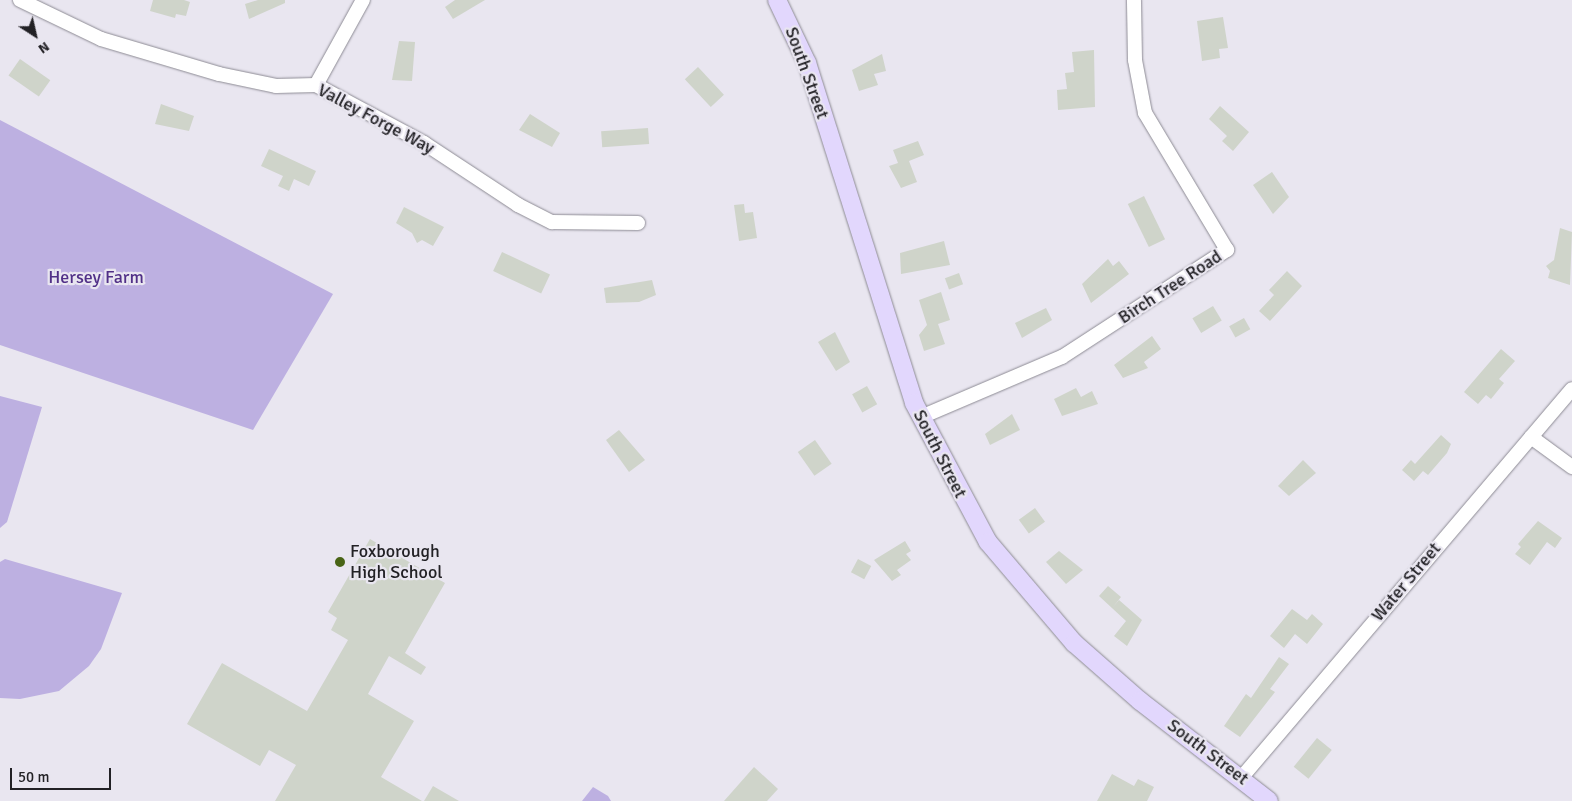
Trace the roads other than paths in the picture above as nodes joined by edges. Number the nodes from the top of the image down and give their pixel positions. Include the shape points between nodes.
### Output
1 (20, 0) edge
2 (363, 0) edge
3 (778, 0) edge
4 (1134, 0) edge
5 (316, 85) junction
6 (638, 223) dead end
7 (1572, 389) edge
8 (921, 417) junction
9 (1531, 438) junction
10 (1572, 467) edge
11 (1242, 777) junction
12 (1269, 801) edge

1 - 5 street, Valley Forge Way via 100,39 218,74 276,86
2 - 5 street
3 - 8 main road, South Street via 807,63 883,313
4 - 8 street, Birch Tree Road via 1135,60 1146,113 1227,250 1062,357
5 - 6 street, Valley Forge Way via 424,143 518,205 552,222
7 - 9 street, Water Street
8 - 11 main road, South Street via 988,542 1046,613 1140,701
9 - 10 street
9 - 11 street, Water Street
11 - 12 main road, South Street

